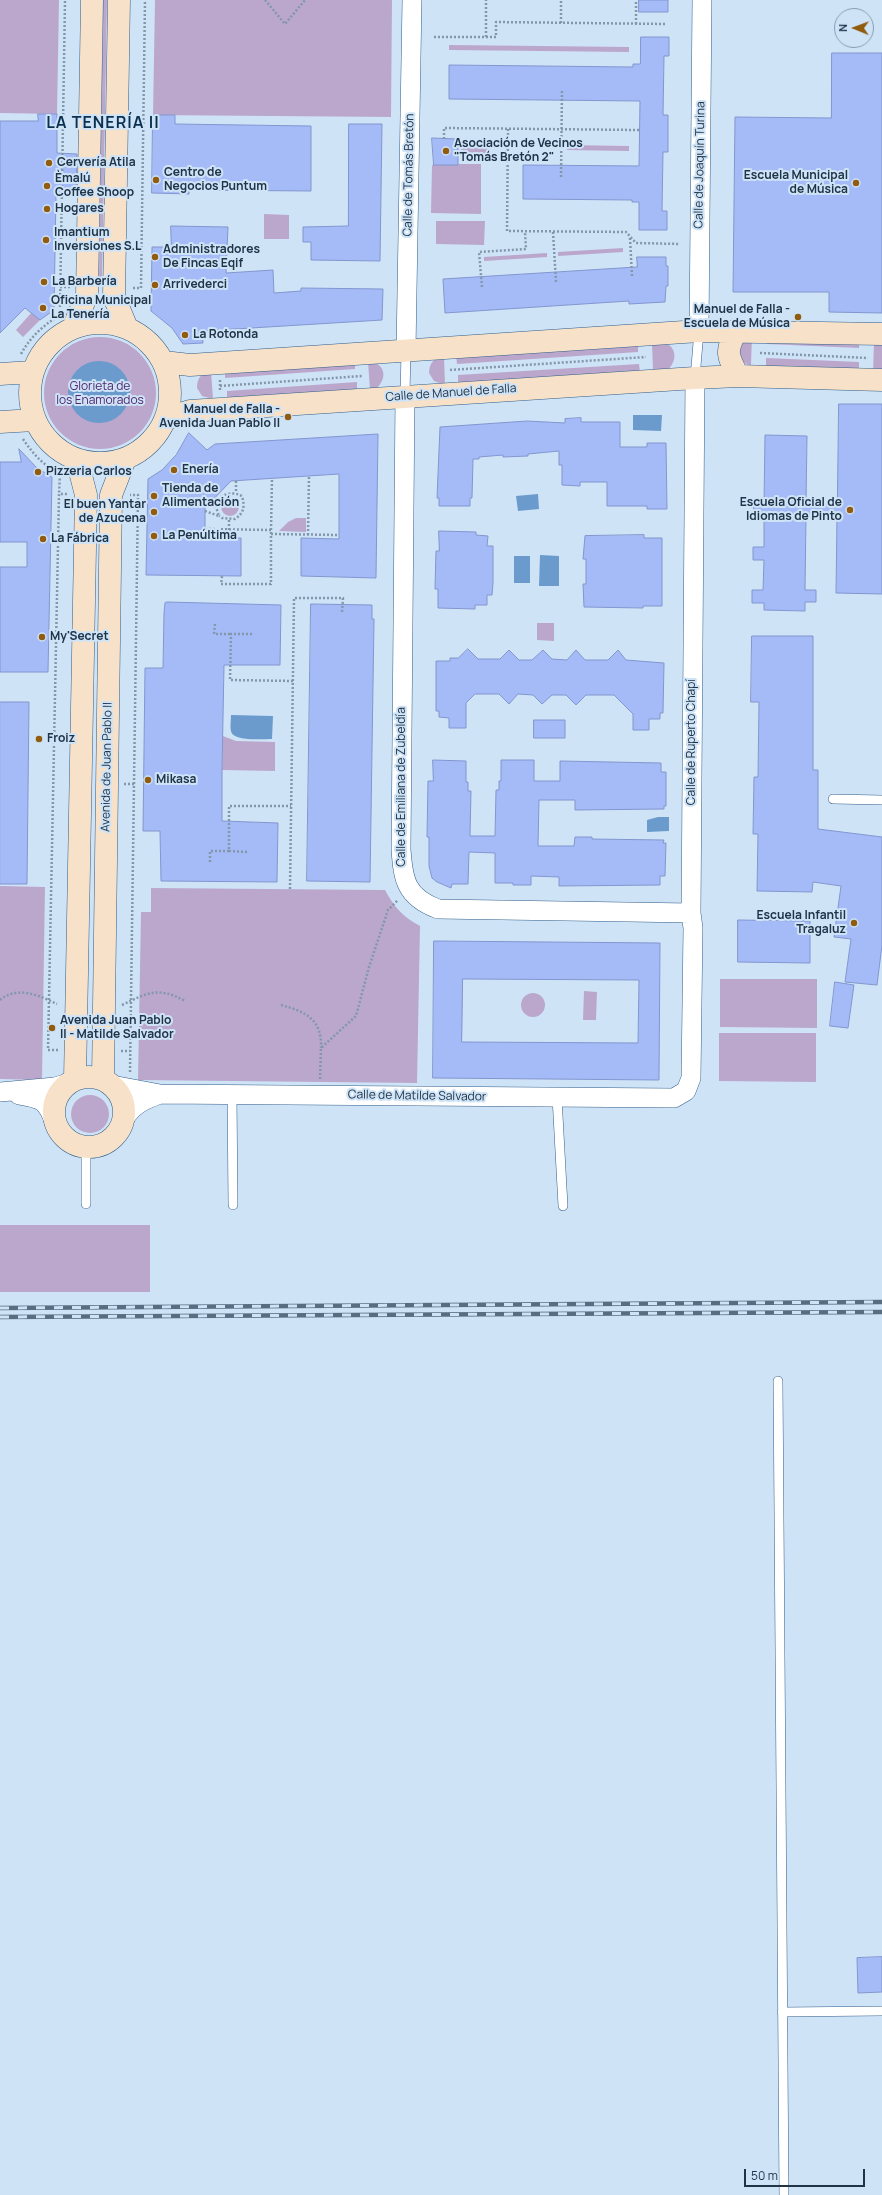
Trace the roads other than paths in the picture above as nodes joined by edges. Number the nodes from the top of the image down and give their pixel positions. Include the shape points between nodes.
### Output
1 (92, 0) edge
2 (119, 0) edge
3 (412, 0) edge
4 (702, 0) edge
5 (72, 328) junction
6 (127, 328) junction
7 (737, 330) junction
8 (699, 331) junction
9 (875, 333) edge
10 (406, 350) junction
11 (163, 362) junction
12 (25, 366) junction
13 (0, 374) edge
14 (738, 376) junction
15 (695, 378) junction
16 (874, 380) edge
17 (405, 396) junction
18 (165, 419) junction
19 (0, 422) edge
20 (28, 428) junction
21 (125, 459) junction
22 (77, 460) junction
23 (833, 799) dead end
24 (882, 800) edge
25 (691, 913) junction
26 (72, 1081) junction
27 (107, 1082) junction
28 (3, 1092) edge
29 (160, 1094) junction
30 (232, 1094) junction
31 (557, 1097) junction
32 (674, 1098) joint
33 (124, 1119) junction
34 (54, 1121) junction
35 (86, 1148) junction
36 (86, 1204) dead end
37 (233, 1205) dead end
38 (563, 1206) dead end
39 (778, 1381) dead end
40 (882, 2011) edge
41 (782, 2012) junction
42 (784, 2195) edge

1 - 5 street via 87,295
2 - 6 street via 114,297
3 - 10 street, Calle de Tomás Bretón
4 - 8 street, Calle de Joaquín Turina
5 - 6 street via 91,323
5 - 12 street via 57,337
6 - 11 street via 142,336
7 - 8 street
7 - 9 street
7 - 14 street via 728,346 728,358
8 - 10 street
8 - 15 lane
10 - 11 street via 190,365
10 - 17 lane
11 - 18 street via 169,380 170,400
12 - 13 street
12 - 20 street via 29,389
14 - 15 street, Calle de Manuel de Falla
14 - 16 street, Calle de Manuel de Falla
15 - 17 street, Calle de Manuel de Falla
15 - 25 street, Calle de Ruperto Chapí
17 - 18 street, Calle de Manuel de Falla via 190,411
17 - 25 street, Calle de Emiliana de Zubeldía via 401,849 403,874 409,889 423,902 438,909
18 - 21 street via 143,449
19 - 20 street
20 - 22 street
21 - 22 street via 111,463
21 - 27 street, Avenida de Juan Pablo II via 111,495 103,1014
22 - 26 street via 86,495 76,1013
23 - 24 lane
25 - 32 street, Calle de Ruperto Chapí via 691,1078 686,1091
26 - 27 street via 88,1077
26 - 28 street via 55,1087
26 - 34 street via 61,1090 56,1099
27 - 29 street, Calle de Matilde Salvador
27 - 33 street via 122,1100
28 - 34 street via 40,1099 48,1106
29 - 30 street, Calle de Matilde Salvador
29 - 33 street, Calle de Matilde Salvador via 140,1101
30 - 31 street, Calle de Matilde Salvador
30 - 37 lane
31 - 32 street, Calle de Matilde Salvador
31 - 38 lane
33 - 35 street via 107,1143
34 - 35 street via 67,1140
35 - 36 lane
39 - 41 lane
40 - 41 lane
41 - 42 lane

